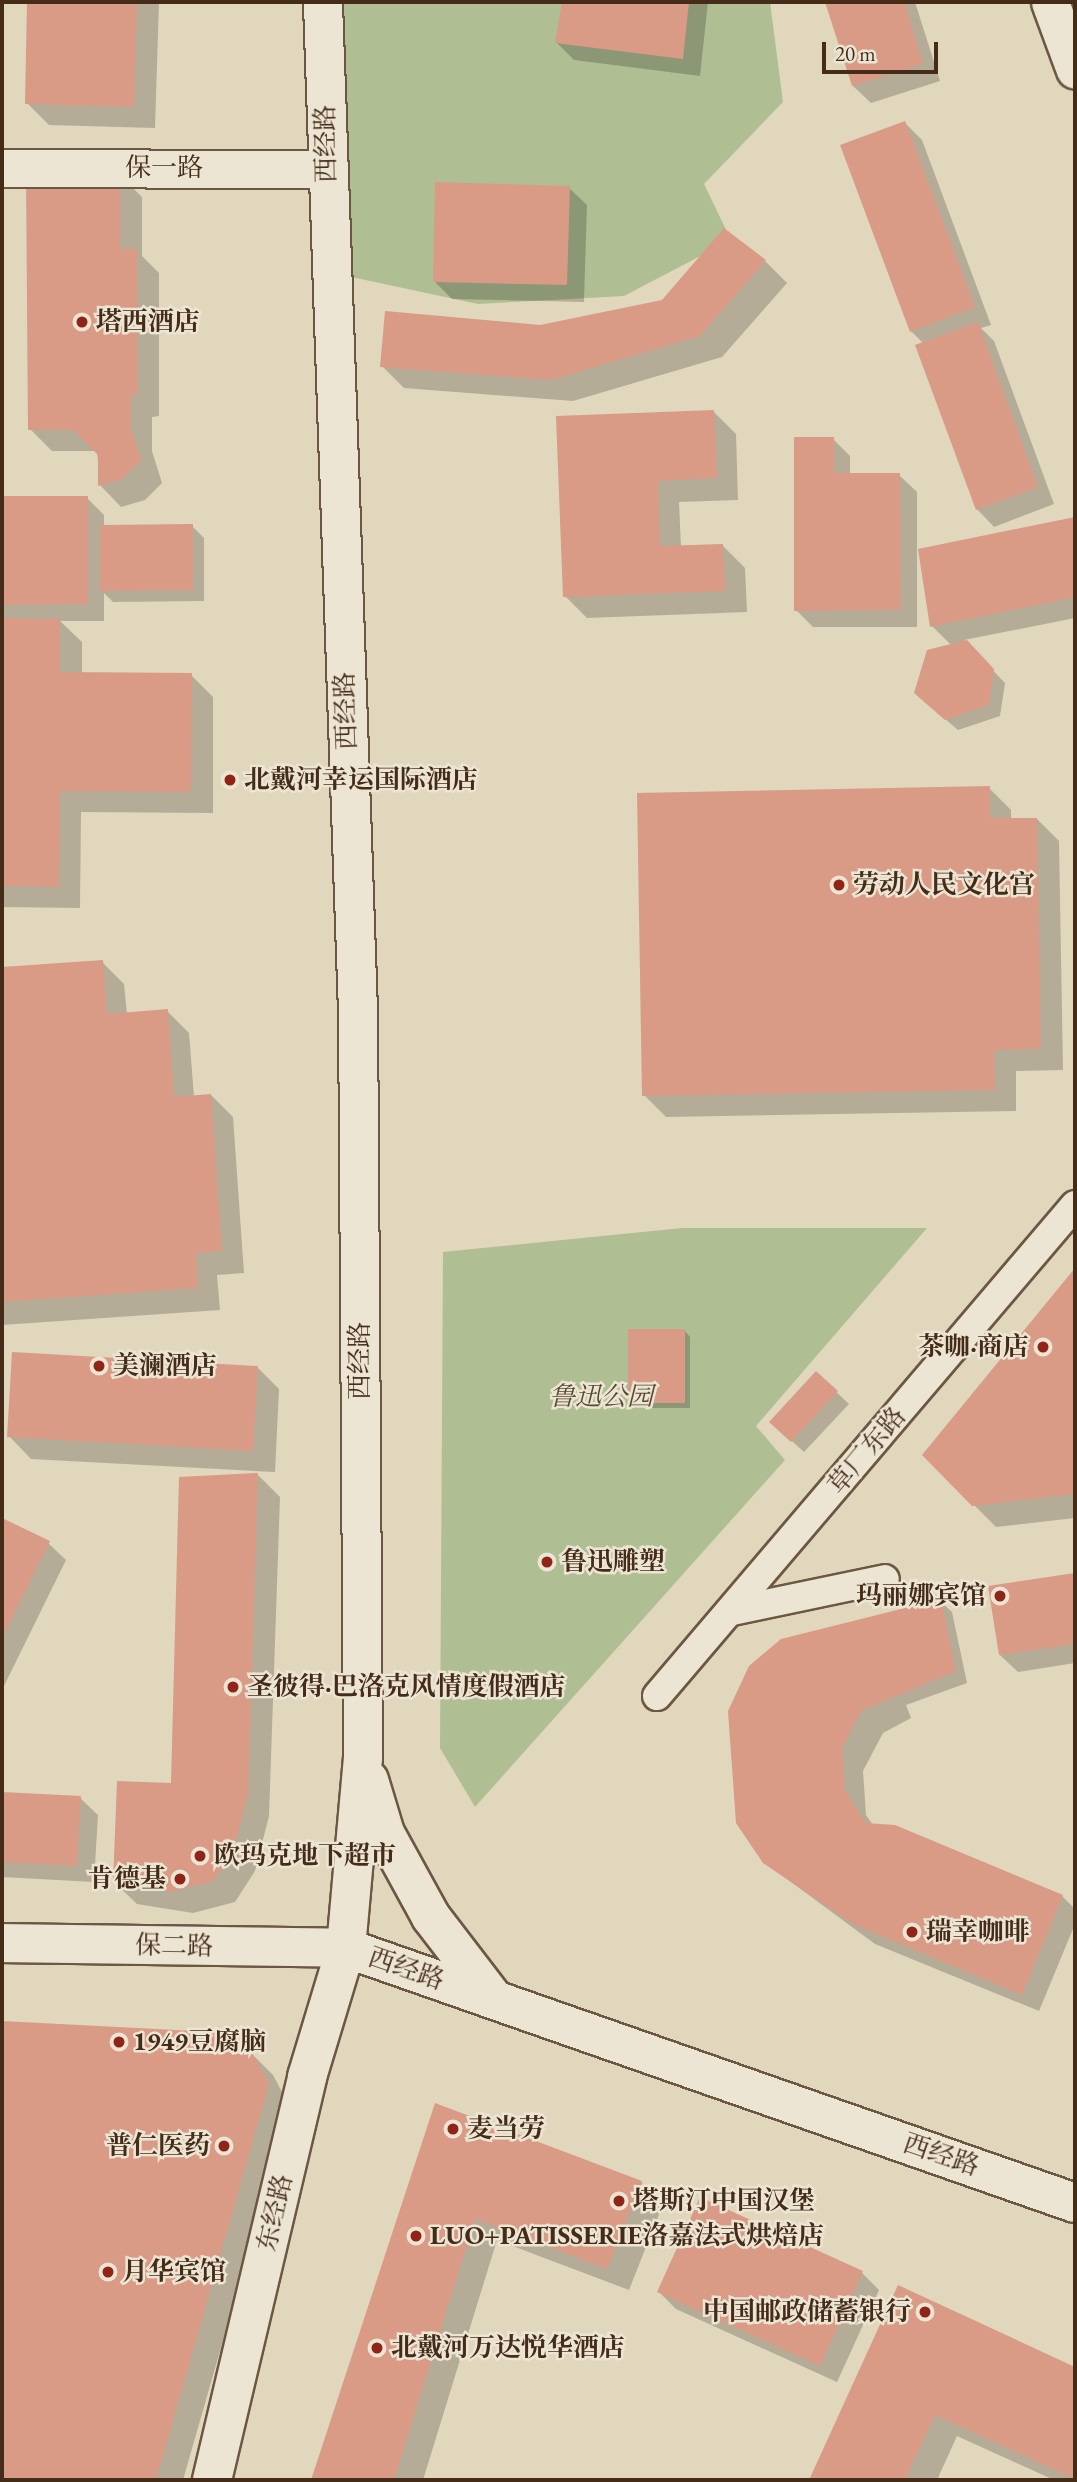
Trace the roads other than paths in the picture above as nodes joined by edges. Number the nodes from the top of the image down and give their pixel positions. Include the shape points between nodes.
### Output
1 (323, 2) edge
2 (1050, 2) edge
3 (1075, 70) edge
4 (2, 168) edge
5 (326, 169) junction
6 (1075, 1205) edge
7 (885, 1579) dead end
8 (732, 1611) junction
9 (657, 1696) dead end
10 (363, 1758) junction
11 (2, 1943) edge
12 (345, 1948) junction
13 (496, 2000) junction
14 (1075, 2203) edge
15 (212, 2480) edge

1 - 5 main road, 西经路
2 - 3 street
4 - 5 street, 保一路
5 - 10 main road, 西经路 via 358,1011
6 - 8 street, 草厂东路
7 - 8 street
8 - 9 street, 草厂东路
10 - 12 main road, 西经路
10 - 13 main road via 385,1833 424,1905
11 - 12 main road, 保二路
12 - 13 main road, 西经路
12 - 15 main road, 东经路 via 307,2077
13 - 14 main road, 西经路

